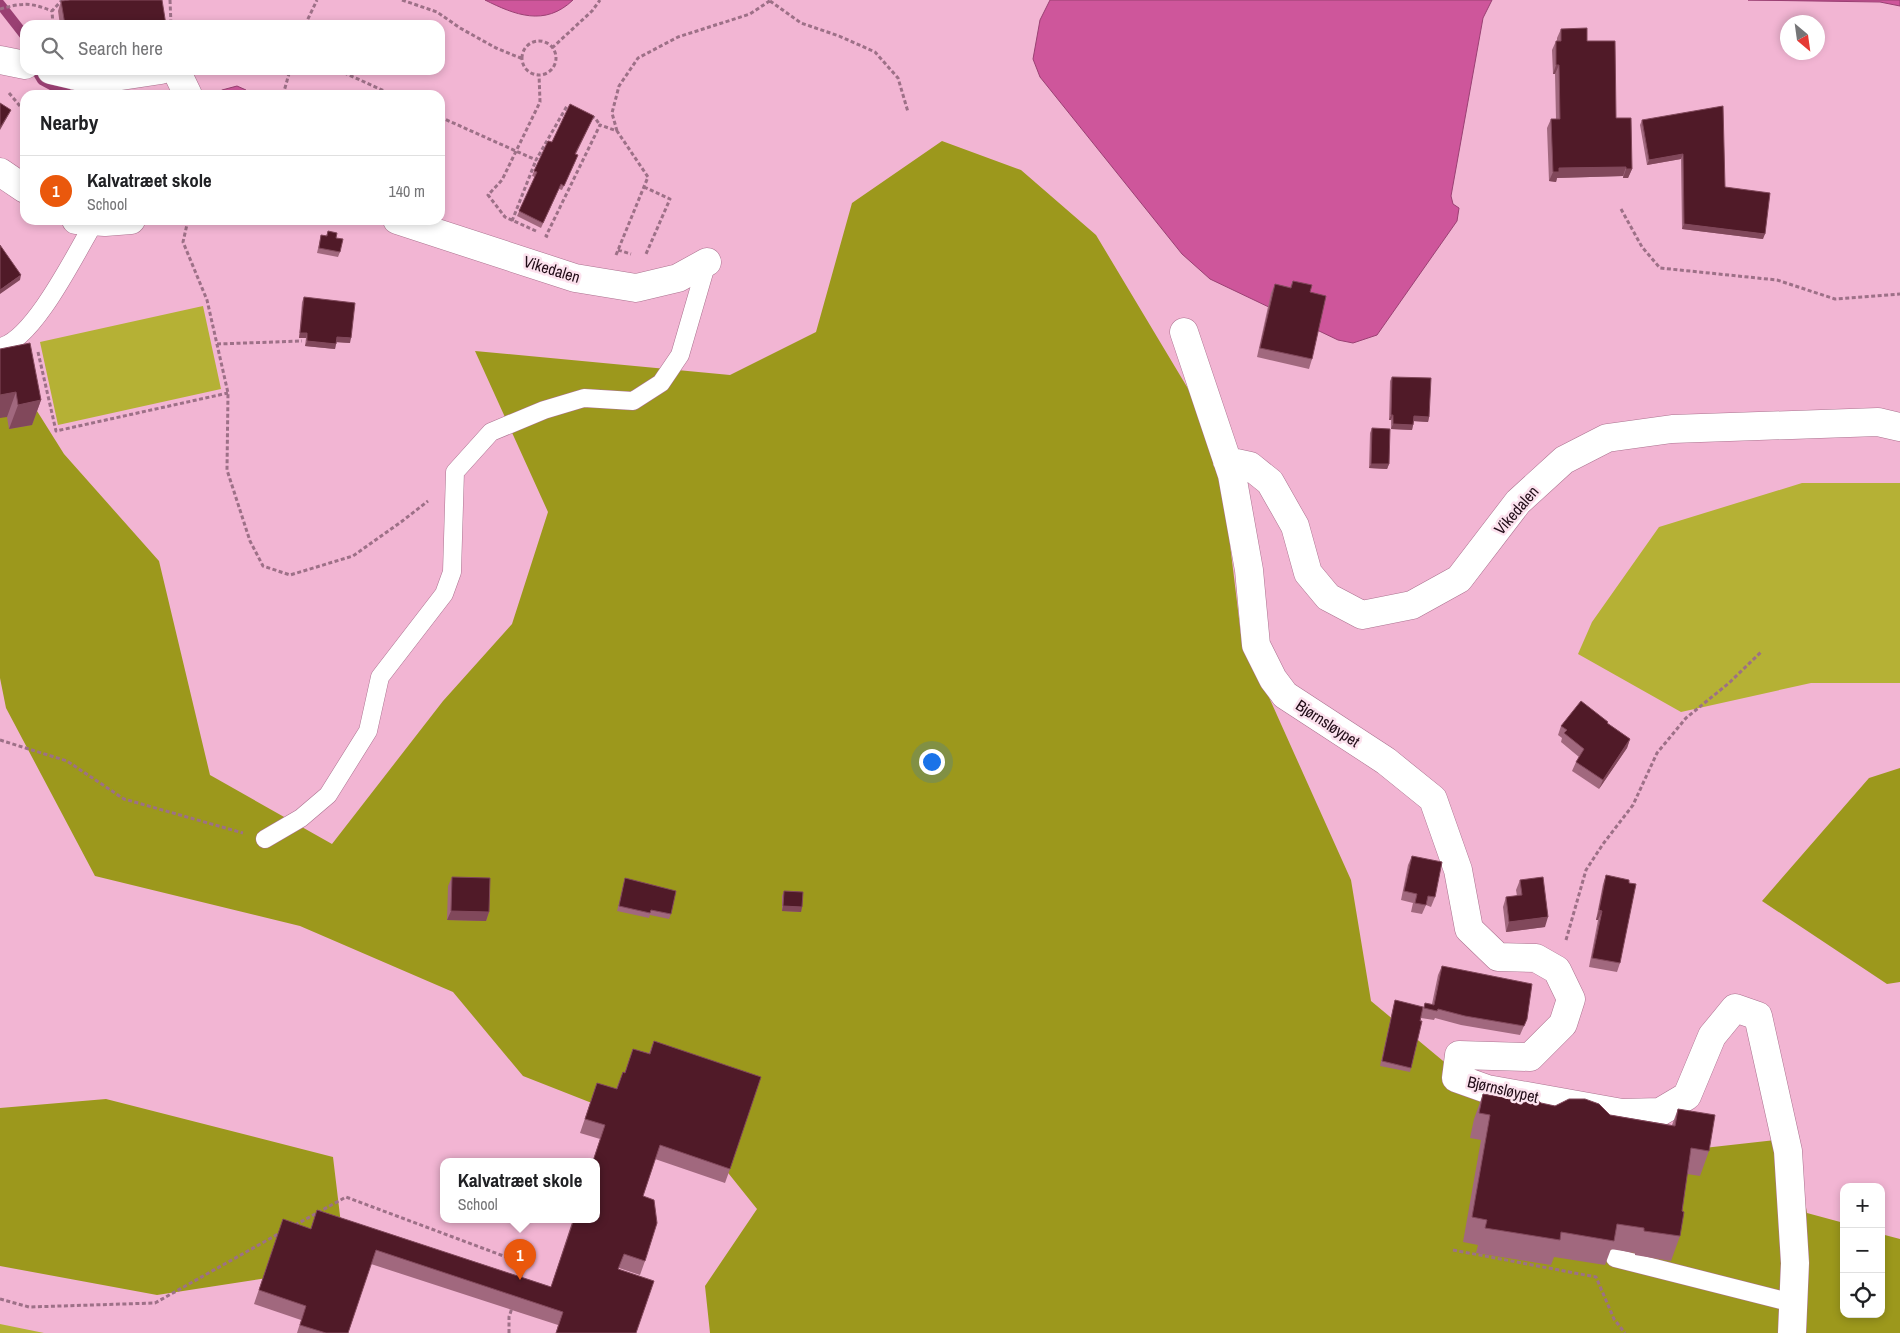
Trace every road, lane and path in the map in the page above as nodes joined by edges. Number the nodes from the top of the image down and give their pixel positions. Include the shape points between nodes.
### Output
1 (62, 0) edge
2 (170, 0) edge
3 (317, 0) edge
4 (402, 0) edge
5 (600, 0) edge
6 (770, 1) edge
7 (0, 9) edge
8 (52, 11) junction
9 (53, 20) edge
10 (171, 20) edge
11 (307, 20) edge
12 (552, 48) junction
13 (522, 58) junction
14 (0, 60) edge
15 (20, 63) edge
16 (539, 74) junction
17 (76, 75) edge
18 (128, 75) edge
19 (178, 75) edge
20 (289, 75) edge
21 (349, 75) edge
22 (6, 89) dead end
23 (186, 90) edge
24 (284, 90) edge
25 (382, 90) edge
26 (20, 106) edge
27 (574, 109) edge
28 (908, 112) dead end
29 (588, 115) edge
30 (445, 118) edge
31 (600, 125) junction
32 (617, 131) junction
33 (517, 152) junction
34 (536, 160) junction
35 (0, 172) edge
36 (20, 186) edge
37 (644, 187) junction
38 (1621, 209) dead end
39 (512, 221) junction
40 (84, 225) edge
41 (187, 225) edge
42 (412, 225) edge
43 (618, 250) junction
44 (635, 256) dead end
45 (643, 259) dead end
46 (707, 262) joint
47 (604, 283) junction
48 (1900, 294) edge
49 (38, 317) junction
50 (1184, 332) dead end
51 (302, 341) edge
52 (217, 344) junction
53 (0, 347) edge
54 (228, 393) junction
55 (1900, 427) edge
56 (1227, 461) junction
57 (456, 493) junction
58 (1762, 652) dead end
59 (0, 740) edge
60 (265, 839) joint
61 (1557, 970) junction
62 (294, 1226) edge
63 (285, 1230) edge
64 (1453, 1250) dead end
65 (1615, 1258) edge
66 (520, 1282) edge
67 (0, 1300) edge
68 (514, 1300) edge
69 (1793, 1303) junction
70 (510, 1333) edge
71 (1625, 1333) edge
72 (1792, 1333) edge

1 - 8 path
2 - 10 path
3 - 11 path
4 - 13 path via 437,12 489,44
5 - 12 path
6 - 28 path via 801,23 875,52 898,78
6 - 32 path via 750,14 678,37 638,58 619,86 612,112
7 - 8 path via 34,3
8 - 9 path
12 - 13 path via 544,42 534,42 525,48
12 - 16 path via 556,58 553,68
13 - 16 path via 530,72
14 - 15 street
16 - 33 path via 540,102
17 - 18 street via 108,78
19 - 23 street
20 - 24 path
21 - 25 path
22 - 26 path
27 - 34 path via 567,106
29 - 31 path
30 - 33 path
31 - 32 path
31 - 39 path via 548,237
32 - 37 path via 648,177
33 - 34 path
33 - 39 path via 502,180 488,195
34 - 39 path
35 - 36 street
37 - 43 path
37 - 45 path via 670,199
38 - 48 path via 1642,246 1660,268 1777,280 1835,299
40 - 49 lane
41 - 52 path via 183,242 208,300
42 - 47 street, Vikedalen via 574,278
43 - 44 path
43 - 47 path
46 - 47 street, Vikedalen via 678,278 636,288
46 - 57 lane via 680,355 661,383 633,400 584,398 491,432 455,472
49 - 53 lane via 18,337
49 - 54 path via 40,329 36,342 56,431
50 - 56 street
51 - 52 path
52 - 54 path
54 - 57 path via 227,470 250,541 263,566 290,575 353,556 435,496
55 - 56 street, Vikedalen via 1878,422 1692,428 1607,438 1564,460 1518,502 1459,579 1412,605 1362,615 1328,597 1308,573 1295,526 1270,482 1250,466
56 - 61 street, Bjørnsløypet via 1249,570 1256,645 1273,679 1285,695 1386,762 1433,799 1458,870 1469,929 1498,957 1536,958
57 - 60 lane via 452,572 444,594 380,677 368,731 328,795 301,818
58 - 61 path via 1686,718 1657,752 1633,805 1586,870
59 - 60 path via 67,761 124,799
61 - 69 street, Bjørnsløypet via 1572,999 1563,1024 1530,1057 1459,1054 1456,1078 1487,1089 1622,1113 1660,1112 1686,1096 1712,1036 1735,1008 1758,1016 1788,1151 1795,1263
62 - 66 path via 346,1197 525,1264
63 - 67 path via 155,1303 29,1307
64 - 71 path via 1596,1278 1614,1319
65 - 69 lane
68 - 70 path via 509,1317
69 - 72 street, Bjørnsløypet

